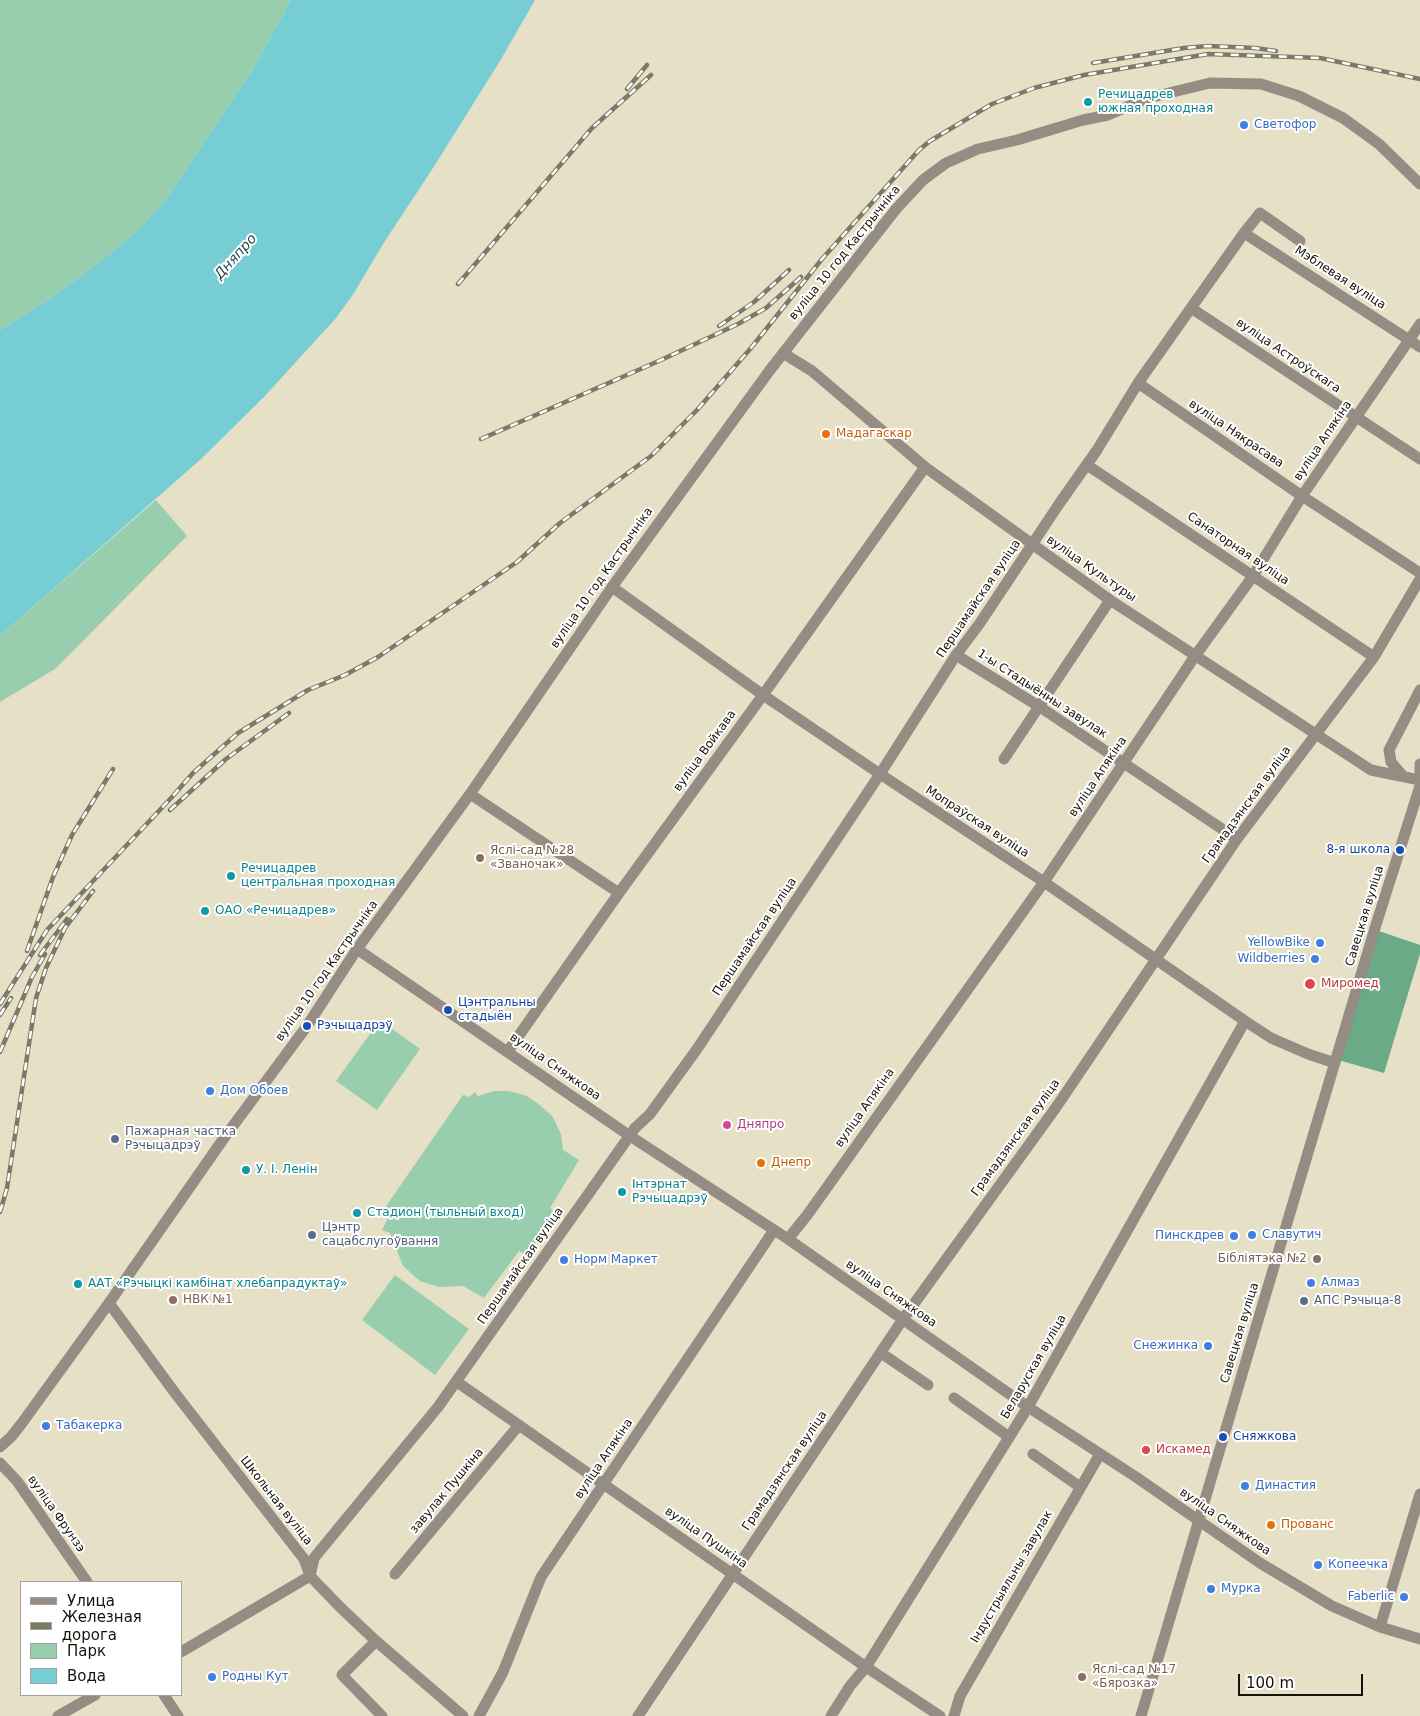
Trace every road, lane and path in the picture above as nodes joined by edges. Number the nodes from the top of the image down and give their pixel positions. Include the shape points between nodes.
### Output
1 (1420, 184) edge
2 (1244, 233) junction
3 (1300, 241) dead end
4 (1191, 308) junction
5 (1420, 324) edge
6 (1409, 340) junction
7 (1420, 347) edge
8 (783, 353) junction
9 (1138, 383) junction
10 (1356, 418) junction
11 (1420, 459) edge
12 (1087, 465) junction
13 (925, 467) junction
14 (1302, 496) junction
15 (1032, 545) junction
16 (1420, 573) edge
17 (1253, 576) junction
18 (1420, 579) edge
19 (612, 587) junction
20 (1110, 600) junction
21 (956, 655) junction
22 (1195, 656) junction
23 (1374, 656) junction
24 (1420, 690) edge
25 (763, 695) junction
26 (1040, 707) junction
27 (1316, 735) junction
28 (1004, 759) dead end
29 (1124, 764) junction
30 (1420, 764) edge
31 (1420, 773) edge
32 (880, 774) junction
33 (1403, 776) junction
34 (1420, 780) edge
35 (1420, 786) edge
36 (470, 794) junction
37 (1237, 839) junction
38 (1044, 882) junction
39 (619, 893) junction
40 (357, 949) junction
41 (1156, 960) junction
42 (1245, 1021) junction
43 (508, 1051) junction
44 (1336, 1063) junction
45 (630, 1136) junction
46 (774, 1230) junction
47 (788, 1239) junction
48 (109, 1303) junction
49 (903, 1319) junction
50 (880, 1353) junction
51 (457, 1382) junction
52 (928, 1385) dead end
53 (954, 1398) dead end
54 (1028, 1407) junction
55 (519, 1425) junction
56 (1009, 1437) junction
57 (0, 1447) edge
58 (1033, 1454) dead end
59 (1100, 1454) junction
60 (0, 1463) edge
61 (604, 1484) junction
62 (1080, 1487) junction
63 (1420, 1494) edge
64 (1199, 1521) junction
65 (395, 1574) dead end
66 (733, 1574) junction
67 (310, 1576) junction
68 (87, 1581) edge
69 (1380, 1627) junction
70 (1420, 1640) edge
71 (376, 1641) junction
72 (182, 1651) edge
73 (866, 1667) junction
74 (93, 1696) edge
75 (165, 1696) edge
76 (58, 1716) edge
77 (178, 1716) edge
78 (382, 1716) edge
79 (463, 1716) edge
80 (479, 1716) edge
81 (638, 1716) edge
82 (831, 1716) edge
83 (940, 1716) edge
84 (954, 1716) edge
85 (1141, 1716) edge

1 - 8 street, вуліца 10 год Кастрычніка via 1379,144 1343,118 1299,96 1261,84 1210,83 1166,93 1108,115 978,149 934,171 896,209
2 - 3 street, Першамайская вуліца via 1260,213
2 - 4 street, Першамайская вуліца
2 - 6 street, Мэблевая вуліца
4 - 9 street, Першамайская вуліца
4 - 10 street, вуліца Астроўскага
5 - 6 street, вуліца Апякіна
6 - 7 street, Мэблевая вуліца
6 - 10 street, вуліца Апякіна
8 - 13 street, вуліца Культуры via 812,372
8 - 19 street, вуліца 10 год Кастрычніка
9 - 12 street, Першамайская вуліца
9 - 14 street, вуліца Някрасава
10 - 11 street, вуліца Астроўскага
10 - 14 street, вуліца Апякіна
12 - 15 street, Першамайская вуліца
12 - 17 street, Санаторная вуліца
13 - 15 street, вуліца Культуры
13 - 25 street, вуліца Войкава
14 - 16 street, вуліца Някрасава
14 - 17 street, вуліца Апякіна
15 - 20 street, вуліца Культуры
15 - 21 street, Першамайская вуліца
17 - 22 street, вуліца Апякіна
17 - 23 street, Санаторная вуліца
18 - 23 street, Грамадзянская вуліца
19 - 25 street, Мопраўская вуліца
19 - 36 street, вуліца 10 год Кастрычніка
20 - 22 street, вуліца Культуры
20 - 26 street
21 - 26 street, 1-ы Стадыённы завулак
21 - 32 street, Першамайская вуліца
22 - 27 street, вуліца Культуры
22 - 29 street, вуліца Апякіна
23 - 27 street, Грамадзянская вуліца
24 - 33 street via 1390,750 1392,762
25 - 32 street, Мопраўская вуліца
25 - 39 street, вуліца Войкава
26 - 28 street
26 - 29 street, 1-ы Стадыённы завулак
27 - 33 street, вуліца Культуры via 1371,770
27 - 37 street, Грамадзянская вуліца
29 - 37 street, 1-ы Стадыённы завулак
29 - 38 street, вуліца Апякіна
30 - 31 street
32 - 38 street, Мопраўская вуліца
32 - 45 street, Першамайская вуліца via 697,1049
33 - 34 street, вуліца Культуры
35 - 44 street, Савецкая вуліца
36 - 39 street
36 - 40 street, вуліца 10 год Кастрычніка
37 - 41 street, Грамадзянская вуліца
38 - 41 street, Мопраўская вуліца
38 - 47 street, вуліца Апякіна
39 - 43 street, вуліца Войкава
40 - 43 street, вуліца Сняжкова
40 - 48 street, вуліца 10 год Кастрычніка
41 - 42 street, Мопраўская вуліца
41 - 49 street, Грамадзянская вуліца via 1057,1106
42 - 44 street, Мопраўская вуліца via 1271,1038
42 - 54 street, Беларуская вуліца
43 - 45 street, вуліца Сняжкова
44 - 64 street, Савецкая вуліца
45 - 46 street, вуліца Сняжкова
45 - 51 street, Першамайская вуліца
46 - 47 street, вуліца Сняжкова
46 - 61 street, вуліца Апякіна
47 - 49 street, вуліца Сняжкова
48 - 57 street, вуліца 10 год Кастрычніка via 22,1423
48 - 67 street, Школьная вуліца via 180,1401 304,1559
49 - 50 street, Грамадзянская вуліца
49 - 54 street, вуліца Сняжкова
50 - 52 street
50 - 66 street, Грамадзянская вуліца
51 - 55 street, вуліца Пушкіна
51 - 67 street, Першамайская вуліца via 314,1558
53 - 56 street
54 - 56 street, Беларуская вуліца
54 - 59 street, вуліца Сняжкова
55 - 61 street, вуліца Пушкіна
55 - 65 street, завулак Пушкіна
56 - 73 street, Беларуская вуліца
58 - 62 street
59 - 62 street, Індустрыяльны завулак
59 - 64 street, вуліца Сняжкова
60 - 68 street, вуліца Фрунзэ via 17,1481
61 - 66 street, вуліца Пушкіна
61 - 80 street, вуліца Апякіна via 541,1577 503,1672
62 - 84 street, Індустрыяльны завулак via 960,1696
63 - 69 street
64 - 69 street, вуліца Сняжкова via 1260,1563 1332,1606
64 - 85 street, Савецкая вуліца
66 - 73 street, вуліца Пушкіна
66 - 81 street, Грамадзянская вуліца
67 - 71 street, Школьная вуліца
67 - 72 street
69 - 70 street, вуліца Сняжкова
71 - 78 street via 342,1675
71 - 79 street, Школьная вуліца
73 - 82 street, Беларуская вуліца
73 - 83 street, вуліца Пушкіна
74 - 76 street
75 - 77 street

